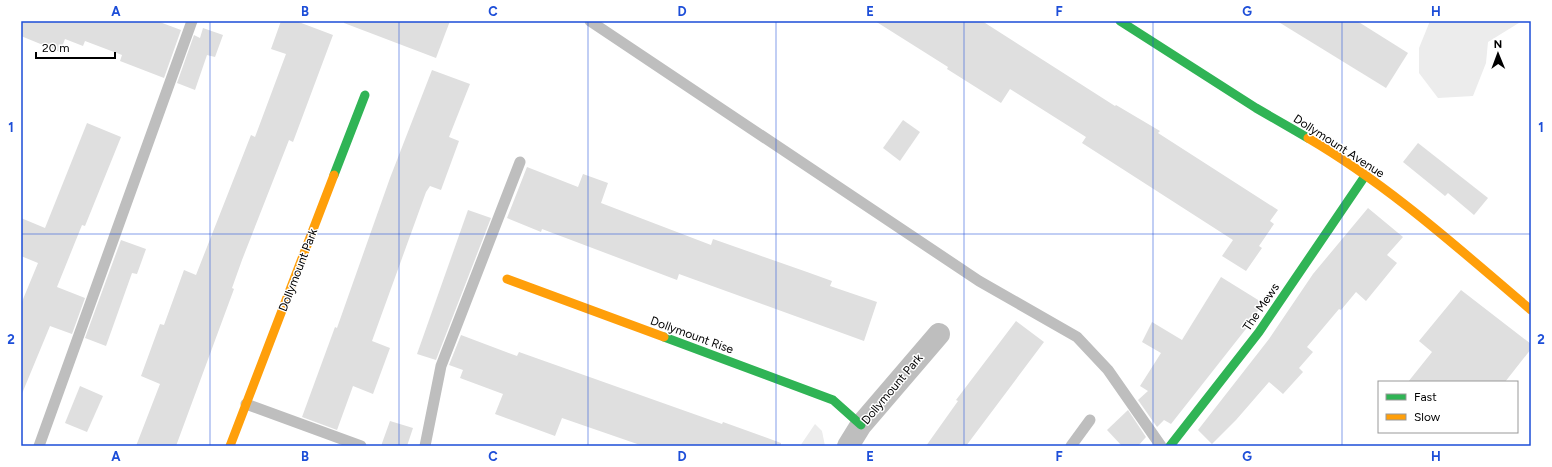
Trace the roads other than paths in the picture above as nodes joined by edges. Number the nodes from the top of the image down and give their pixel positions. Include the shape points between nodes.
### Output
1 (192, 21) edge
2 (590, 21) edge
3 (1120, 21) edge
4 (365, 95) dead end
5 (520, 162) dead end
6 (1365, 176) junction
7 (506, 279) dead end
8 (1531, 310) edge
9 (940, 334) dead end
10 (246, 404) junction
11 (1090, 420) dead end
12 (861, 426) junction
13 (39, 446) edge
14 (230, 446) edge
15 (361, 446) edge
16 (425, 446) edge
17 (848, 446) edge
18 (1071, 446) edge
19 (1161, 446) edge
20 (1170, 446) edge

1 - 13 lane
2 - 19 lane via 979,281 1077,337 1108,370
3 - 6 street, Dollymount Avenue via 1256,108 1333,153
4 - 10 street, Dollymount Park
5 - 16 lane via 441,366
6 - 8 street, Dollymount Avenue via 1411,208
6 - 20 street, The Mews via 1259,332
7 - 12 street, Dollymount Rise via 833,400
9 - 12 street, Dollymount Park
10 - 14 street, Dollymount Park
10 - 15 lane
11 - 18 lane
12 - 17 street, Dollymount Park

